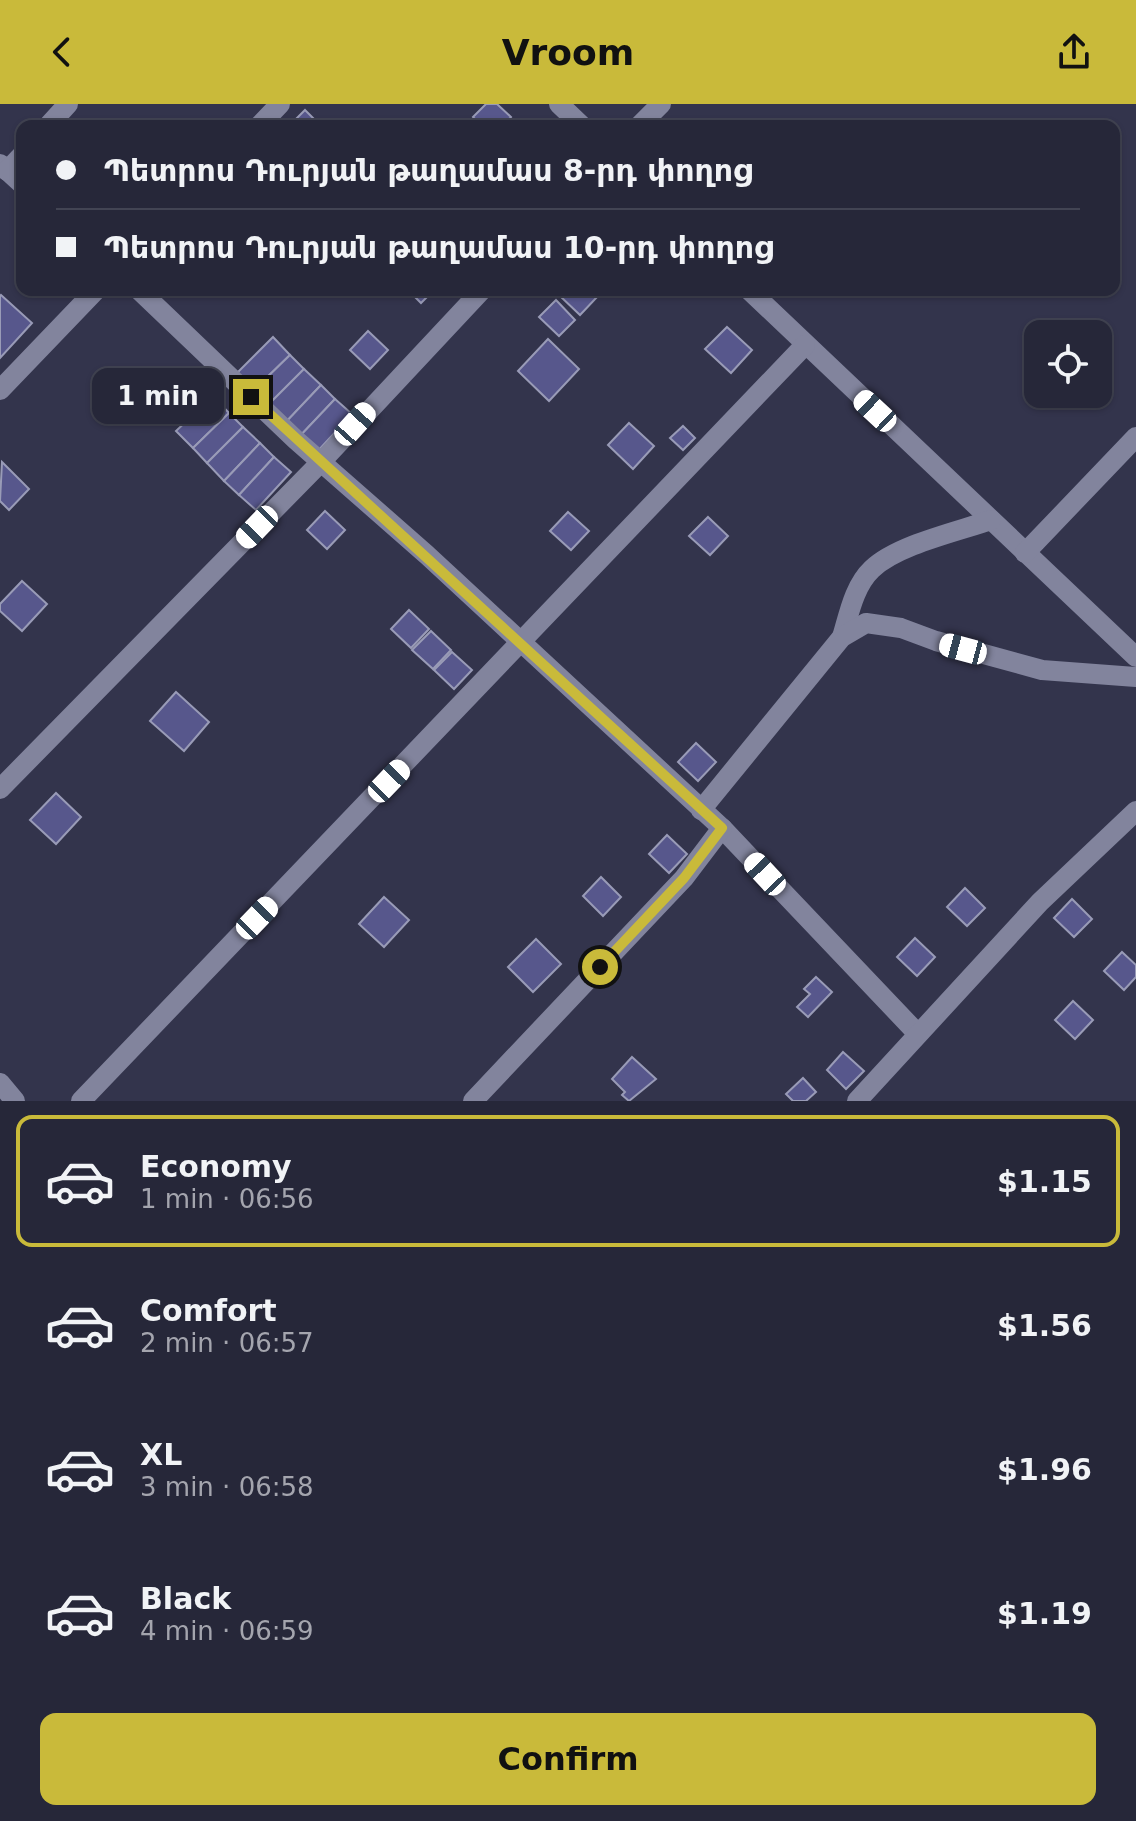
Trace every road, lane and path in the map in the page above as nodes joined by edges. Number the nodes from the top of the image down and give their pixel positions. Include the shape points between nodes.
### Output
1 (68, 104) edge
2 (280, 104) edge
3 (559, 104) edge
4 (661, 104) edge
5 (53, 120) edge
6 (265, 120) edge
7 (576, 120) edge
8 (645, 120) edge
9 (90, 296) edge
10 (145, 296) edge
11 (476, 296) edge
12 (755, 296) edge
13 (805, 345) junction
14 (0, 390) edge
15 (1136, 437) edge
16 (321, 462) junction
17 (991, 520) junction
18 (1025, 553) junction
19 (842, 637) junction
20 (521, 645) junction
21 (1136, 657) edge
22 (1136, 677) edge
23 (0, 789) edge
24 (701, 810) junction
25 (1136, 811) edge
26 (722, 828) junction
27 (917, 1033) junction
28 (0, 1083) edge
29 (15, 1101) edge
30 (81, 1101) edge
31 (473, 1101) edge
32 (857, 1101) edge

1 - 5 street
2 - 6 street
3 - 7 street
4 - 8 street
9 - 14 street
10 - 16 street
11 - 16 street
12 - 13 street
13 - 17 street
13 - 20 street
15 - 18 street
16 - 20 street
16 - 23 street
17 - 18 street
17 - 19 street via 893,554 870,570
18 - 21 street
19 - 22 street via 866,623 901,628 1042,670
19 - 24 street
20 - 24 street
20 - 30 street
24 - 26 street
25 - 27 street via 1040,902
26 - 27 street
26 - 31 street via 684,878
27 - 32 street
28 - 29 street

